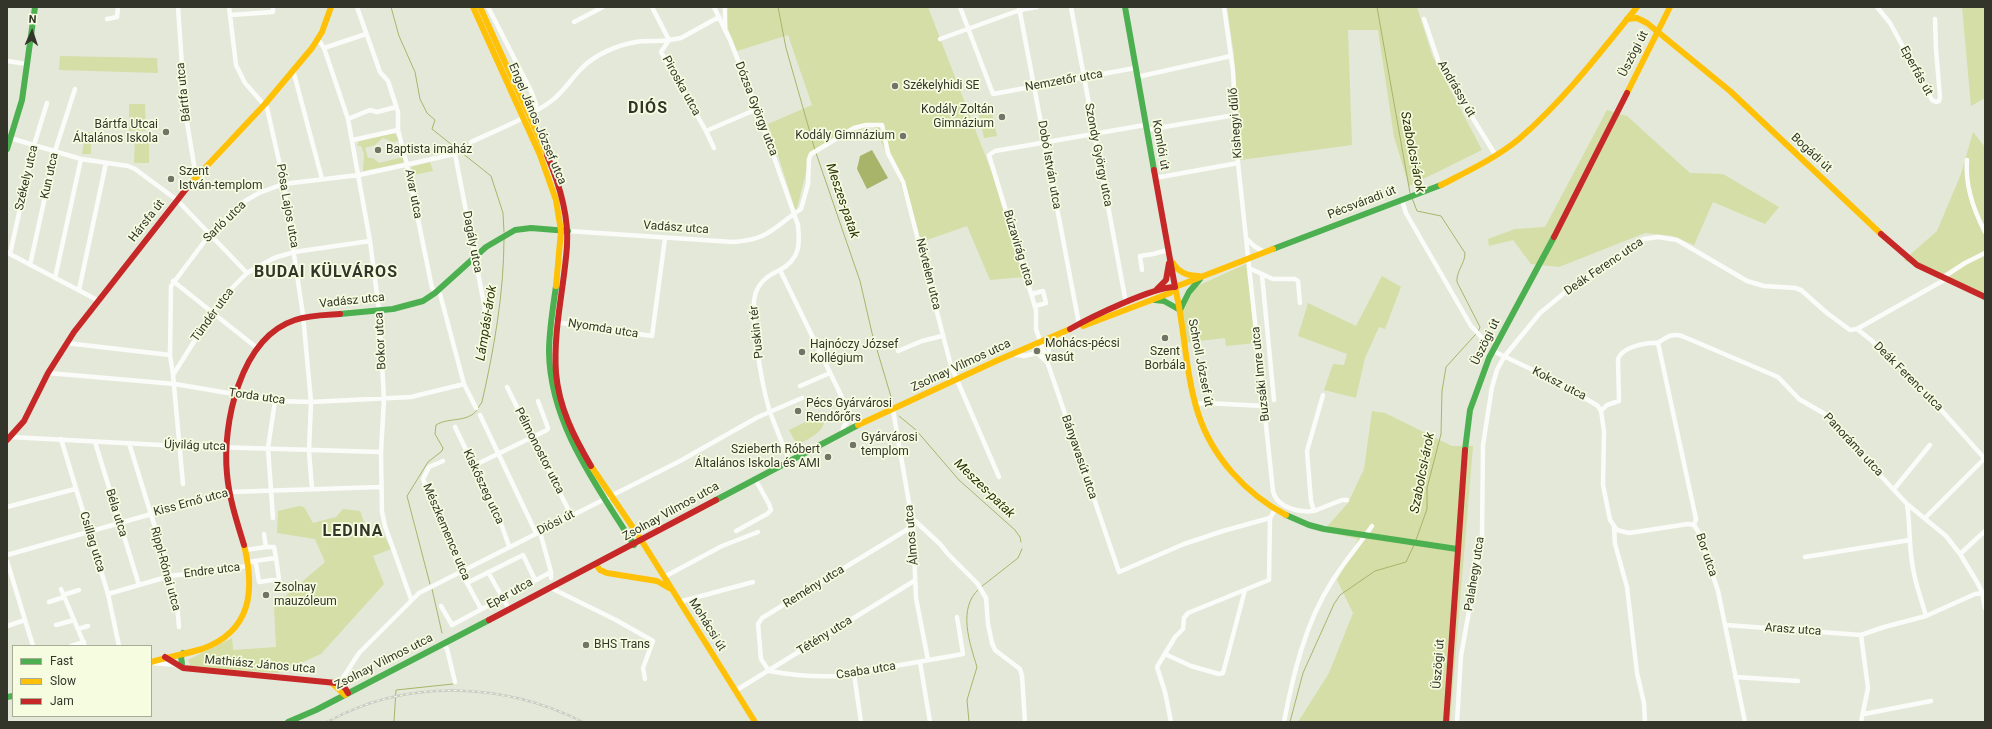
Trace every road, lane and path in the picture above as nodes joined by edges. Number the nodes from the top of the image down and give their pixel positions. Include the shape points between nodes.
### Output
1 (35, 7) edge
2 (118, 7) edge
3 (178, 7) edge
4 (229, 7) edge
5 (273, 7) edge
6 (331, 7) edge
7 (357, 7) edge
8 (473, 7) edge
9 (480, 7) edge
10 (488, 7) edge
11 (603, 7) edge
12 (652, 7) edge
13 (714, 7) edge
14 (725, 7) edge
15 (960, 7) edge
16 (1037, 7) edge
17 (1071, 7) edge
18 (1125, 7) edge
19 (1224, 7) edge
20 (1637, 7) edge
21 (1670, 7) edge
22 (1877, 7) edge
23 (1020, 8) edge
24 (230, 15) junction
25 (718, 17) junction
26 (106, 19) dead end
27 (1424, 19) dead end
28 (1627, 19) junction
29 (1935, 19) dead end
30 (574, 22) dead end
31 (725, 29) junction
32 (967, 29) junction
33 (1658, 31) junction
34 (366, 34) junction
35 (318, 39) junction
36 (940, 39) dead end
37 (669, 40) junction
38 (324, 48) junction
39 (1231, 56) junction
40 (7, 61) edge
41 (27, 64) junction
42 (1135, 68) junction
43 (293, 70) junction
44 (1137, 77) junction
45 (1084, 78) junction
46 (1034, 85) junction
47 (76, 89) dead end
48 (47, 103) dead end
49 (265, 104) junction
50 (396, 107) junction
51 (757, 109) junction
52 (536, 110) junction
53 (1235, 115) junction
54 (526, 116) junction
55 (348, 119) junction
56 (1146, 127) junction
57 (398, 130) junction
58 (706, 131) junction
59 (1094, 134) junction
60 (10, 138) junction
61 (353, 140) junction
62 (471, 142) dead end
63 (1045, 142) junction
64 (34, 145) junction
65 (714, 148) dead end
66 (7, 149) edge
67 (55, 151) junction
68 (815, 151) joint
69 (455, 154) joint
70 (1496, 156) junction
71 (81, 159) junction
72 (1967, 160) dead end
73 (106, 163) junction
74 (1238, 163) junction
75 (407, 165) junction
76 (359, 175) junction
77 (196, 177) junction
78 (1155, 178) junction
79 (322, 179) junction
80 (283, 184) junction
81 (177, 200) junction
82 (1402, 200) junction
83 (795, 213) junction
84 (565, 231) junction
85 (1985, 232) edge
86 (210, 234) junction
87 (665, 238) junction
88 (1247, 238) junction
89 (370, 241) junction
90 (1168, 250) junction
91 (294, 252) junction
92 (1264, 252) junction
93 (8, 253) edge
94 (1985, 254) edge
95 (475, 257) junction
96 (1170, 257) junction
97 (1250, 257) junction
98 (30, 266) junction
99 (1251, 269) junction
100 (780, 270) junction
101 (1142, 270) dead end
102 (247, 273) junction
103 (1262, 275) junction
104 (1203, 276) junction
105 (55, 278) junction
106 (1944, 279) junction
107 (173, 281) junction
108 (1175, 287) junction
109 (79, 290) junction
110 (437, 291) junction
111 (1151, 293) junction
112 (1032, 294) junction
113 (1985, 297) edge
114 (1152, 300) junction
115 (99, 301) junction
116 (1126, 303) junction
117 (1300, 303) dead end
118 (1035, 306) junction
119 (379, 310) junction
120 (1180, 310) junction
121 (212, 313) junction
122 (303, 318) junction
123 (555, 322) junction
124 (1079, 324) junction
125 (1857, 329) junction
126 (489, 330) dead end
127 (1069, 330) junction
128 (942, 336) junction
129 (1056, 336) junction
130 (1041, 342) junction
131 (1486, 342) dead end
132 (66, 343) junction
133 (1658, 343) junction
134 (257, 348) junction
135 (898, 351) dead end
136 (1493, 352) junction
137 (1012, 354) junction
138 (170, 355) junction
139 (1504, 358) junction
140 (1049, 366) junction
141 (830, 372) junction
142 (48, 373) junction
143 (173, 375) junction
144 (956, 379) junction
145 (175, 384) junction
146 (464, 384) junction
147 (800, 386) dead end
148 (507, 387) dead end
149 (235, 394) junction
150 (1323, 395) dead end
151 (802, 398) dead end
152 (384, 399) junction
153 (1274, 400) dead end
154 (275, 401) junction
155 (538, 401) dead end
156 (311, 402) junction
157 (1196, 404) junction
158 (1265, 406) junction
159 (476, 408) dead end
160 (848, 410) junction
161 (893, 410) junction
162 (770, 411) junction
163 (1601, 412) junction
164 (480, 415) dead end
165 (856, 426) junction
166 (455, 427) dead end
167 (842, 433) junction
168 (8, 438) edge
169 (532, 438) junction
170 (60, 439) junction
171 (95, 442) junction
172 (129, 443) junction
173 (1930, 445) dead end
174 (180, 446) junction
175 (226, 446) junction
176 (268, 448) junction
177 (309, 451) junction
178 (381, 452) junction
179 (498, 455) junction
180 (1985, 459) edge
181 (443, 461) dead end
182 (789, 461) junction
183 (473, 466) junction
184 (999, 477) dead end
185 (755, 479) junction
186 (183, 484) dead end
187 (381, 487) junction
188 (75, 489) junction
189 (312, 489) junction
190 (1894, 489) junction
191 (272, 490) junction
192 (230, 492) junction
193 (608, 497) junction
194 (1347, 500) dead end
195 (1907, 504) junction
196 (7, 507) edge
197 (1276, 508) junction
198 (1314, 512) junction
199 (150, 514) junction
200 (571, 515) junction
201 (911, 517) junction
202 (273, 518) dead end
203 (1270, 518) junction
204 (1925, 518) junction
205 (119, 523) junction
206 (1694, 525) junction
207 (913, 526) junction
208 (1372, 526) dead end
209 (1614, 528) junction
210 (736, 531) dead end
211 (1985, 531) edge
212 (88, 532) junction
213 (538, 532) junction
214 (758, 532) dead end
215 (264, 534) dead end
216 (641, 540) junction
217 (1910, 540) junction
218 (634, 545) junction
219 (509, 546) junction
220 (266, 547) junction
221 (1457, 549) junction
222 (245, 550) junction
223 (1960, 554) junction
224 (7, 555) edge
225 (1805, 557) dead end
226 (276, 558) junction
227 (7, 561) edge
228 (254, 561) junction
229 (247, 564) junction
230 (596, 565) junction
231 (461, 572) junction
232 (488, 572) junction
233 (551, 572) junction
234 (662, 575) junction
235 (170, 576) junction
236 (552, 578) dead end
237 (535, 580) junction
238 (651, 580) junction
239 (914, 581) junction
240 (753, 582) dead end
241 (467, 583) junction
242 (139, 585) junction
243 (551, 588) junction
244 (61, 589) dead end
245 (671, 589) junction
246 (79, 590) dead end
247 (1245, 590) junction
248 (1983, 593) edge
249 (108, 594) junction
250 (64, 596) junction
251 (503, 598) junction
252 (411, 599) junction
253 (49, 602) dead end
254 (679, 602) junction
255 (441, 606) dead end
256 (1985, 608) edge
257 (481, 609) junction
258 (509, 609) junction
259 (1926, 616) junction
260 (957, 617) dead end
261 (25, 620) junction
262 (74, 620) junction
263 (56, 625) dead end
264 (1726, 625) junction
265 (7, 626) edge
266 (88, 626) dead end
267 (179, 627) dead end
268 (78, 629) junction
269 (1861, 635) junction
270 (446, 643) junction
271 (84, 644) edge
272 (33, 645) edge
273 (119, 645) edge
274 (183, 653) junction
275 (1165, 654) junction
276 (174, 656) junction
277 (165, 658) junction
278 (928, 660) junction
279 (152, 662) edge
280 (152, 662) edge
281 (920, 662) junction
282 (179, 665) junction
283 (769, 671) junction
284 (854, 674) junction
285 (1735, 677) junction
286 (644, 680) dead end
287 (1798, 680) dead end
288 (330, 682) junction
289 (455, 682) dead end
290 (339, 684) junction
291 (735, 691) junction
292 (346, 694) junction
293 (1931, 701) dead end
294 (1864, 714) junction
295 (288, 722) edge
296 (755, 722) edge
297 (861, 722) edge
298 (930, 722) edge
299 (1025, 722) edge
300 (1171, 722) edge
301 (1284, 722) edge
302 (1446, 722) edge
303 (1457, 722) edge
304 (1645, 722) edge
305 (1745, 722) edge
306 (1861, 722) edge

1 - 41 main road
2 - 26 street via 117,17
3 - 77 street, Bártfa utca via 185,110
4 - 24 street
5 - 24 street via 273,12
6 - 35 main road, Hársfa út
7 - 34 street, Avar utca
8 - 54 main road, Engel János József utca
9 - 54 main road, Engel János József utca
10 - 52 street via 527,84
11 - 30 street
12 - 37 street
13 - 25 street, Dózsa György utca
14 - 31 street
15 - 32 street
16 - 23 street
17 - 45 street, Szondy György utca
18 - 42 main road, Komlói út
19 - 39 street, Kishegyi dűlő
20 - 28 main road, Pécsváradi út
21 - 33 main road, Üszögi út
22 - 29 street, Eperfás út via 1890,23 1932,100 1937,102 1940,97
23 - 32 street
23 - 46 street, Dobó István utca
24 - 49 street via 237,70 245,83
25 - 31 street, Dózsa György utca
25 - 37 street, Piroska utca via 686,35
27 - 70 street, Andrássy út via 1439,63
28 - 33 main road, Bogádi út via 1640,19
28 - 70 main road, Pécsváradi út via 1573,86 1530,129
31 - 51 street, Dózsa György utca
32 - 36 street
32 - 46 street, Nemzetőr utca via 993,94
33 - 106 main road, Bogádi út via 1730,91 1908,259 1922,270
33 - 136 main road, Üszögi út via 1560,227
34 - 38 street
34 - 50 street, Avar utca via 380,72 388,82
35 - 38 street, Bokor utca
35 - 43 main road, Hársfa út
37 - 52 street via 636,42 597,57 581,68 564,90
37 - 58 street, Piroska utca via 661,52
38 - 55 street, Bokor utca
39 - 44 street
39 - 53 street, Kishegyi dűlő
40 - 41 street
41 - 60 main road via 22,100
42 - 44 main road, Komlói út
42 - 45 street, Nemzetőr utca
43 - 49 main road, Hársfa út
43 - 79 street
44 - 56 main road, Komlói út
45 - 46 street, Nemzetőr utca
45 - 59 street, Szondy György utca
46 - 63 street, Dobó István utca
47 - 67 street, Kun utca
48 - 64 street, Székely utca
49 - 77 main road, Hársfa út
49 - 80 street, Pósa Lajos utca
50 - 55 street via 377,112 370,110
50 - 57 street, Avar utca
51 - 58 street
51 - 83 street, Dózsa György utca
52 - 54 street
53 - 56 street
53 - 74 street, Kishegyi dűlő
54 - 62 street
54 - 84 main road, Engel János József utca via 559,188
55 - 61 street, Bokor utca
56 - 59 street
56 - 78 main road, Komlói út
57 - 61 street
57 - 75 street, Avar utca
58 - 65 street
59 - 63 street
59 - 116 street, Szondy György utca
60 - 64 street
60 - 66 main road
61 - 76 street, Bokor utca
63 - 112 street, Búzavirág utca via 995,151 988,155
63 - 124 street, Dobó István utca
64 - 67 street
64 - 93 street, Székely utca
67 - 71 street
67 - 98 street, Kun utca
68 - 83 street, Vadász utca via 809,159 804,203 801,210
68 - 128 street, Névtelen utca via 854,128 882,125 888,153 903,182
69 - 75 street, Sarló utca
69 - 95 street, Dagály utca
70 - 82 main road, Pécsváradi út via 1464,174
71 - 73 street
71 - 105 street
72 - 85 street via 1970,192
73 - 81 street via 135,169
73 - 109 street
74 - 78 street
74 - 88 street, Kishegyi dűlő
75 - 76 street, Sarló utca
75 - 110 street, Avar utca via 432,288
76 - 79 street, Sarló utca
76 - 89 street, Bokor utca
77 - 81 main road, Hársfa út
78 - 90 main road, Komlói út
79 - 80 street, Sarló utca
80 - 86 street, Sarló utca via 245,201
80 - 91 street, Pósa Lajos utca
81 - 86 street
81 - 115 main road, Hársfa út
82 - 92 main road, Pécsváradi út
82 - 131 street via 1406,212 1471,326
83 - 87 street, Vadász utca via 772,232 750,240 733,242
83 - 100 street, Dózsa György utca via 799,246 789,266
84 - 87 street, Vadász utca
84 - 95 main road, Vadász utca via 527,228 500,238
84 - 123 main road, Engel János József utca
86 - 102 street
86 - 107 street, Sarló utca
87 - 123 street, Nyomda utca via 652,336
88 - 92 street
88 - 97 street, Kishegyi dűlő
89 - 91 street, Tündér utca
89 - 119 street, Bokor utca
90 - 96 main road, Komlói út
90 - 101 street via 1140,256
91 - 102 street, Tündér utca via 274,258
91 - 122 street, Pósa Lajos utca
92 - 97 main road, Pécsváradi út
93 - 98 street
94 - 106 street via 1965,263
95 - 110 main road, Vadász utca
95 - 126 street, Dagály utca
96 - 104 main road via 1179,272 1189,276
96 - 108 main road, Komlói út
96 - 111 main road via 1166,280
97 - 99 street, Buzsáki Imre utca
97 - 104 main road, Pécsváradi út
98 - 105 street
99 - 103 street
99 - 158 street, Buzsáki Imre utca
100 - 141 street
100 - 162 street, Puskin tér via 763,280 754,300 755,334
102 - 121 street, Tündér utca via 224,296
103 - 117 street via 1273,279 1298,281
103 - 153 street
104 - 108 main road, Pécsváradi út
104 - 120 main road via 1189,292
105 - 109 street
106 - 113 main road, Bogádi út
106 - 125 street
107 - 121 street
107 - 138 street
108 - 111 main road, Zsolnay Vilmos utca
108 - 114 main road, Zsolnay Vilmos utca
108 - 120 main road, Schroll József út
109 - 115 street
110 - 119 main road, Vadász utca via 431,297 410,306
110 - 146 street, Avar utca via 440,294
111 - 116 main road, Zsolnay Vilmos utca
112 - 118 street, Búzavirág utca
112 - 118 street via 1043,292 1046,303
114 - 120 main road via 1164,301
114 - 127 main road, Zsolnay Vilmos utca
115 - 132 main road, Hársfa út
116 - 124 main road, Zsolnay Vilmos utca
118 - 130 street, Búzavirág utca via 1036,329
119 - 122 main road, Vadász utca
119 - 152 street, Bokor utca
120 - 157 main road, Schroll József út via 1188,369
121 - 134 street
121 - 143 street, Tündér utca
122 - 134 main road, Vadász utca via 284,325
122 - 156 street, Pósa Lajos utca
123 - 193 main road, Engel János József utca via 555,361 562,407
124 - 127 main road, Zsolnay Vilmos utca
125 - 139 street, Deák Ferenc utca via 1850,330 1801,290 1764,286 1747,281 1681,242 1664,237 1651,237 1594,271 1559,297 1540,313
125 - 180 street, Deák Ferenc utca via 1918,384
127 - 129 main road, Zsolnay Vilmos utca
128 - 135 street
128 - 144 street, Névtelen utca
129 - 130 main road, Zsolnay Vilmos utca
129 - 140 street via 1049,348
130 - 137 main road, Zsolnay Vilmos utca
130 - 140 street, Bányavasút utca
132 - 138 street
132 - 142 main road, Hársfa út
133 - 163 street, Panoráma utca via 1634,346 1619,355 1619,400 1607,405
133 - 190 street, Panoráma utca via 1672,335 1682,336 1778,377 1799,399 1830,417
133 - 206 street, Bor utca via 1696,519
134 - 149 main road, Vadász utca via 244,368
136 - 139 street, Koksz utca
136 - 221 main road, Üszögi út via 1478,387 1468,420
137 - 140 street via 1024,356 1037,353
137 - 144 main road, Zsolnay Vilmos utca
138 - 143 street
139 - 163 street, Koksz utca via 1577,392 1594,402
139 - 303 street, Palahegy utca via 1492,387 1485,424 1482,538 1461,656
140 - 203 street, Bányavasút utca via 1119,572 1223,530
141 - 147 street
141 - 160 street
142 - 145 street, Torda utca
142 - 168 main road, Hársfa út via 24,421
143 - 145 street
144 - 161 main road, Zsolnay Vilmos utca
144 - 184 street, Névtelen utca
145 - 149 street, Torda utca
145 - 174 street
146 - 152 street, Torda utca via 411,397
146 - 159 street, Avar utca
148 - 169 street, Pélmonostor utca
149 - 154 street, Torda utca
149 - 175 main road, Vadász utca
150 - 198 street via 1307,451
151 - 162 street, Diósi út
152 - 156 street, Torda utca
152 - 178 street, Bokor utca
154 - 156 street, Torda utca
154 - 176 street
155 - 169 street via 548,428
156 - 177 street, Pósa Lajos utca
157 - 158 street
157 - 197 main road, Schroll József út via 1208,436 1224,462 1245,486
158 - 198 street, Buzsáki Imre utca via 1275,498 1287,507
160 - 165 street
160 - 167 street via 848,421
161 - 165 main road, Zsolnay Vilmos utca
161 - 201 street, Álmos utca
162 - 182 street, Puskin tér
162 - 193 street, Diósi út
163 - 209 street via 1604,431 1603,485
164 - 179 street
165 - 167 main road, Zsolnay Vilmos utca
166 - 183 street, Kiskőszeg utca
167 - 182 main road, Zsolnay Vilmos utca
168 - 170 street, Újvilág utca
169 - 179 street
169 - 200 street, Pélmonostor utca
170 - 171 street, Újvilág utca
170 - 188 street, Csillag utca
171 - 172 street, Újvilág utca
171 - 205 street, Béla utca
172 - 174 street, Újvilág utca
172 - 199 street, Rippl-Rónai utca
173 - 190 street
174 - 175 street, Újvilág utca
174 - 186 street
175 - 176 street, Újvilág utca
175 - 192 main road, Vadász utca
176 - 177 street, Újvilág utca
176 - 191 street
177 - 178 street, Újvilág utca
177 - 189 street, Pósa Lajos utca
178 - 187 street, Bokor utca
179 - 183 street
179 - 213 street
180 - 204 street
181 - 231 street, Mészkemence utca via 429,467 423,479
182 - 185 main road, Zsolnay Vilmos utca
183 - 219 street, Kiskőszeg utca via 499,518
185 - 210 street via 771,510
185 - 216 main road, Zsolnay Vilmos utca
187 - 189 street, Kiss Ernő utca
187 - 252 street, Bokor utca via 385,526
188 - 196 street
188 - 212 street, Csillag utca
189 - 191 street, Kiss Ernő utca
190 - 195 street, Panoráma utca
191 - 192 street, Kiss Ernő utca
191 - 202 street
192 - 199 street, Kiss Ernő utca
192 - 222 main road, Vadász utca
193 - 200 street, Diósi út
193 - 216 main road, Engel János József utca
193 - 218 main road, Engel János József utca
194 - 198 street via 1338,501
195 - 204 street, Panoráma utca
195 - 217 street
197 - 203 street
197 - 221 main road, Schroll József út via 1320,528
199 - 205 street, Kiss Ernő utca
199 - 235 street, Rippl-Rónai utca
200 - 213 street, Diósi út
201 - 207 street, Álmos utca
201 - 299 street via 979,585 986,598 992,643 996,650 1020,669
203 - 247 street via 1269,580
204 - 223 street, Panoráma utca via 1946,536
205 - 212 street, Kiss Ernő utca
205 - 242 street, Béla utca
206 - 209 street via 1628,533
206 - 264 street, Bor utca via 1699,533 1718,592
207 - 239 street, Álmos utca via 916,558
207 - 283 street, Remény utca via 762,618 758,624 761,659
208 - 301 street via 1330,583 1312,621 1301,652
209 - 304 street via 1615,544 1627,587
211 - 223 street
212 - 224 street, Kiss Ernő utca
212 - 249 street, Csillag utca
213 - 219 street, Diósi út
213 - 233 street
214 - 234 street
215 - 220 street
216 - 218 main road, Zsolnay Vilmos utca
216 - 234 main road, Mohácsi út
217 - 225 street
217 - 259 street via 1913,571
218 - 230 main road, Zsolnay Vilmos utca
219 - 231 street, Diósi út
220 - 222 street
220 - 226 street via 274,547
221 - 302 main road, Üszögi út
222 - 229 main road, Vadász utca
223 - 248 street, Panoráma utca
226 - 228 street, Endre utca
226 - 228 street via 279,579 258,582
227 - 261 street
228 - 229 street, Endre utca
229 - 235 street, Endre utca
229 - 274 main road, Vadász utca via 249,594 240,621 215,643
230 - 238 main road via 607,573
230 - 243 main road, Zsolnay Vilmos utca
231 - 241 street, Mészkemence utca
231 - 252 street, Diósi út
232 - 237 street via 523,555
232 - 241 street
232 - 251 street
233 - 236 street
233 - 237 street, Eper utca
234 - 238 main road
234 - 245 main road, Mohácsi út
235 - 242 street, Endre utca
235 - 267 street, Rippl-Rónai utca via 177,604
237 - 251 street, Eper utca
238 - 245 main road
239 - 278 street, Álmos utca
239 - 283 street, Tétény utca
240 - 254 street
241 - 257 street, Mészkemence utca
242 - 249 street, Endre utca
243 - 258 main road, Zsolnay Vilmos utca
243 - 286 street via 653,641 643,668
244 - 250 street
245 - 254 main road, Mohácsi út
246 - 250 street
247 - 275 street via 1186,614 1183,629
247 - 275 street via 1223,673 1218,674 1191,666
248 - 256 street, Panoráma utca
248 - 259 street
249 - 273 street, Csillag utca
250 - 253 street
250 - 262 street
251 - 257 street, Eper utca
251 - 258 street
252 - 290 street, Diósi út via 359,653
254 - 291 main road, Mohácsi út
255 - 257 street, Eper utca via 452,625
258 - 270 main road, Zsolnay Vilmos utca
259 - 269 street
260 - 278 street, Csaba utca via 963,654
261 - 265 street
261 - 272 street
262 - 263 street
262 - 268 street
264 - 269 street, Arasz utca
264 - 285 street, Bor utca
266 - 268 street
268 - 271 street
269 - 294 street via 1868,688
270 - 289 street
270 - 292 main road, Zsolnay Vilmos utca
274 - 276 main road, Vadász utca
274 - 282 main road
275 - 300 street via 1157,667
276 - 277 main road, Vadász utca
276 - 282 main road, Mathiász János utca
277 - 280 main road, Vadász utca
277 - 282 main road, Mathiász János utca
278 - 281 street, Csaba utca
279 - 282 street
281 - 284 street, Csaba utca
281 - 298 street
282 - 288 main road, Mathiász János utca via 188,669
283 - 284 street, Csaba utca via 825,677
283 - 291 street, Tétény utca
284 - 297 street
285 - 287 street
285 - 305 street, Bor utca
288 - 290 main road, Mathiász János utca
288 - 292 main road, Mathiász János utca
290 - 292 main road
291 - 296 main road, Mohácsi út
292 - 295 main road, Zsolnay Vilmos utca
293 - 294 street
294 - 306 street

